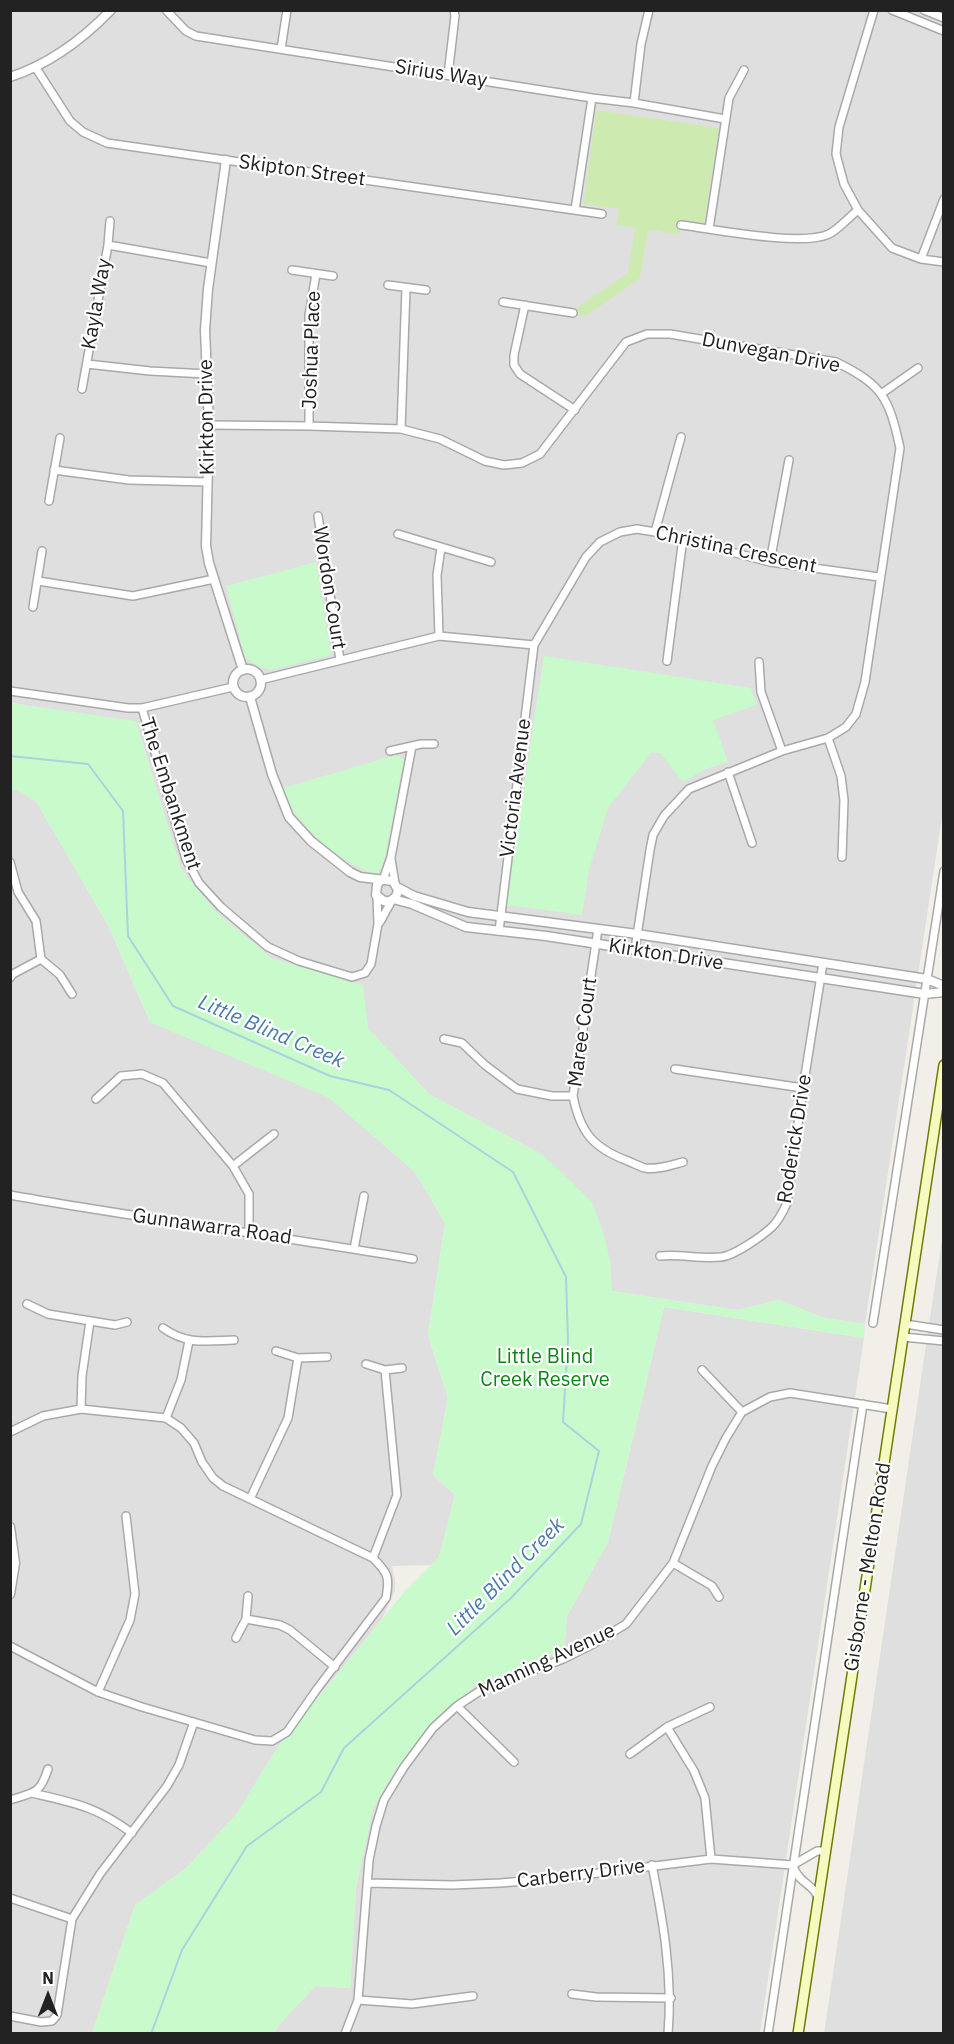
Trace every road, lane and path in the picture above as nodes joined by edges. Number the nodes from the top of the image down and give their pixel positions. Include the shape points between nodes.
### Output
1 (111, 10) edge
2 (166, 10) edge
3 (287, 10) edge
4 (454, 10) edge
5 (649, 10) edge
6 (874, 10) edge
7 (892, 10) edge
8 (924, 10) edge
9 (939, 15) edge
10 (944, 31) edge
11 (281, 49) junction
12 (36, 68) junction
13 (744, 70) dead end
14 (448, 75) junction
15 (10, 77) edge
16 (592, 99) junction
17 (634, 103) junction
18 (725, 119) junction
19 (226, 160) junction
20 (944, 199) edge
21 (575, 210) junction
22 (858, 210) junction
23 (602, 214) dead end
24 (110, 221) dead end
25 (681, 225) dead end
26 (709, 229) junction
27 (108, 245) junction
28 (921, 259) junction
29 (944, 262) edge
30 (211, 263) junction
31 (292, 270) dead end
32 (316, 274) junction
33 (333, 276) dead end
34 (388, 285) dead end
35 (406, 288) junction
36 (426, 290) dead end
37 (503, 302) dead end
38 (525, 305) junction
39 (573, 313) dead end
40 (87, 364) junction
41 (918, 368) dead end
42 (207, 374) junction
43 (82, 389) dead end
44 (882, 394) junction
45 (575, 410) junction
46 (209, 425) junction
47 (309, 426) junction
48 (401, 429) junction
49 (681, 437) dead end
50 (60, 438) dead end
51 (789, 459) dead end
52 (54, 470) junction
53 (207, 482) junction
54 (49, 501) dead end
55 (318, 516) dead end
56 (655, 532) junction
57 (398, 534) dead end
58 (683, 538) junction
59 (441, 548) junction
60 (42, 551) dead end
61 (491, 562) dead end
62 (770, 562) junction
63 (879, 577) junction
64 (214, 579) junction
65 (38, 581) junction
66 (33, 607) dead end
67 (439, 636) junction
68 (534, 645) junction
69 (340, 660) junction
70 (667, 661) dead end
71 (759, 662) dead end
72 (243, 670) junction
73 (260, 680) junction
74 (233, 687) junction
75 (10, 691) edge
76 (250, 697) junction
77 (142, 708) junction
78 (828, 738) junction
79 (434, 744) dead end
80 (412, 746) junction
81 (390, 751) dead end
82 (782, 752) junction
83 (728, 772) junction
84 (752, 843) dead end
85 (391, 856) junction
86 (842, 856) dead end
87 (10, 862) edge
88 (944, 871) edge
89 (360, 877) junction
90 (382, 880) junction
91 (396, 885) junction
92 (377, 896) junction
93 (392, 900) junction
94 (501, 916) junction
95 (378, 924) junction
96 (598, 929) junction
97 (499, 931) junction
98 (637, 934) junction
99 (596, 944) junction
100 (635, 950) junction
101 (41, 959) junction
102 (823, 963) junction
103 (10, 978) edge
104 (821, 979) junction
105 (927, 979) junction
106 (944, 986) edge
107 (944, 992) edge
108 (72, 994) dead end
109 (925, 994) junction
110 (444, 1039) dead end
111 (944, 1065) edge
112 (675, 1069) dead end
113 (803, 1088) junction
114 (573, 1096) junction
115 (96, 1099) dead end
116 (941, 1099) edge
117 (274, 1134) dead end
118 (683, 1162) dead end
119 (233, 1166) junction
120 (10, 1196) edge
121 (364, 1196) dead end
122 (249, 1232) junction
123 (354, 1249) junction
124 (660, 1256) dead end
125 (413, 1259) dead end
126 (27, 1304) dead end
127 (90, 1321) junction
128 (127, 1322) dead end
129 (873, 1323) dead end
130 (904, 1324) junction
131 (163, 1328) dead end
132 (944, 1330) edge
133 (903, 1337) junction
134 (234, 1340) dead end
135 (189, 1341) junction
136 (944, 1341) edge
137 (276, 1351) dead end
138 (327, 1357) dead end
139 (298, 1358) junction
140 (366, 1364) dead end
141 (402, 1368) dead end
142 (385, 1370) junction
143 (702, 1370) dead end
144 (863, 1404) junction
145 (81, 1409) junction
146 (892, 1409) junction
147 (742, 1412) junction
148 (166, 1418) junction
149 (10, 1432) edge
150 (250, 1499) junction
151 (126, 1516) dead end
152 (10, 1527) edge
153 (373, 1558) junction
154 (673, 1563) junction
155 (10, 1594) edge
156 (248, 1596) dead end
157 (719, 1597) dead end
158 (246, 1619) junction
159 (236, 1638) dead end
160 (10, 1646) edge
161 (335, 1667) junction
162 (98, 1692) junction
163 (457, 1706) junction
164 (710, 1707) dead end
165 (194, 1722) junction
166 (667, 1727) junction
167 (630, 1754) dead end
168 (514, 1761) dead end
169 (48, 1769) dead end
170 (32, 1793) junction
171 (10, 1800) edge
172 (132, 1833) junction
173 (826, 1851) junction
174 (711, 1859) junction
175 (652, 1865) junction
176 (793, 1865) junction
177 (368, 1883) junction
178 (10, 1898) edge
179 (818, 1900) junction
180 (72, 1919) junction
181 (572, 1994) dead end
182 (473, 1996) dead end
183 (671, 1998) junction
184 (358, 2000) junction
185 (10, 2016) edge
186 (345, 2034) edge
187 (668, 2034) edge
188 (768, 2034) edge
189 (798, 2034) edge

1 - 12 street via 77,42
2 - 11 street, Sirius Way via 196,36
3 - 11 street
4 - 14 street
5 - 17 street
6 - 22 street via 839,127 836,154 844,184
7 - 10 street
8 - 9 street
11 - 14 street, Sirius Way
12 - 15 street
12 - 19 street, Skipton Street via 70,121 83,132 107,142
13 - 18 street via 729,98
14 - 16 street, Sirius Way
16 - 17 street, Sirius Way
16 - 21 street
17 - 18 street, Sirius Way
18 - 26 street
19 - 21 street, Skipton Street
19 - 30 street, Kirkton Drive
20 - 28 street
21 - 23 street, Skipton Street
22 - 26 street via 829,234 807,239
22 - 28 street via 892,248
24 - 27 street, Kayla Way
25 - 26 street
27 - 30 street, Kayla Way
27 - 40 street, Kayla Way
28 - 29 street
30 - 42 street, Kirkton Drive via 205,330
31 - 32 street, Joshua Place
32 - 33 street, Joshua Place
32 - 47 street, Joshua Place via 309,315
34 - 35 street
35 - 36 street
35 - 48 street
37 - 38 street
38 - 39 street
38 - 45 street via 514,365 520,374
40 - 42 street, Kayla Way
40 - 43 street, Kayla Way
41 - 44 street
42 - 46 street, Kirkton Drive
44 - 45 street, Dunvegan Drive via 860,373 836,362 670,334 647,334 626,342
44 - 63 street, Dunvegan Drive via 892,412 900,448
45 - 48 street, Dunvegan Drive via 540,454 522,463 504,465 485,461 440,439
46 - 47 street, Dunvegan Drive
46 - 53 street, Kirkton Drive
47 - 48 street, Dunvegan Drive
49 - 56 street
50 - 52 street
51 - 62 street
52 - 53 street via 129,480
52 - 54 street
53 - 64 street, Kirkton Drive via 207,546
55 - 69 street, Wordon Court
56 - 58 street, Christina Crescent
56 - 68 street, Christina Crescent via 620,532 600,542 586,557
57 - 59 street
58 - 62 street, Christina Crescent
58 - 70 street
59 - 61 street
59 - 67 street via 437,575
60 - 65 street
62 - 63 street, Christina Crescent
63 - 78 street, Dunvegan Drive via 865,682 856,714 846,727
64 - 65 street via 133,596
64 - 72 street, Kirkton Drive
65 - 66 street
67 - 68 street
67 - 69 street
68 - 94 street, Victoria Avenue
69 - 73 street
71 - 82 street via 761,692
72 - 73 street via 254,671
72 - 74 street via 236,675
73 - 76 street via 259,690
74 - 76 street via 241,696
74 - 77 street
75 - 77 street
76 - 89 street via 289,817 327,856
77 - 95 street, The Embankment via 186,859 199,883 221,907 268,947 352,977 365,973 371,964
78 - 82 street, Dunvegan Drive
78 - 86 street via 844,800
79 - 80 street
80 - 81 street
80 - 85 street
82 - 83 street, Dunvegan Drive
83 - 84 street
83 - 98 street, Dunvegan Drive via 689,789 658,826 650,850
85 - 90 street
85 - 91 street
87 - 101 street via 18,892 36,921
88 - 105 street
89 - 90 street
89 - 92 street
90 - 91 street
90 - 92 street via 376,885
91 - 93 street via 397,894
91 - 94 street, Kirkton Drive via 414,896 451,908
92 - 93 street via 384,901
92 - 95 street, The Embankment
93 - 95 street, The Embankment
93 - 97 street, Kirkton Drive via 412,904 466,927
94 - 96 street, Kirkton Drive
94 - 97 street, Victoria Avenue
96 - 98 street, Kirkton Drive
96 - 99 street, Maree Court
97 - 99 street, Kirkton Drive
98 - 100 street, Dunvegan Drive
98 - 102 street, Kirkton Drive
99 - 100 street, Kirkton Drive
99 - 114 street, Maree Court
100 - 104 street, Kirkton Drive
101 - 103 street
101 - 108 street via 60,975
102 - 104 street, Roderick Drive
102 - 105 street, Kirkton Drive
104 - 109 street, Kirkton Drive
104 - 113 street, Roderick Drive
105 - 106 street, Kirkton Drive
105 - 109 street
107 - 109 street, Kirkton Drive
109 - 129 street
110 - 114 street via 462,1043 517,1089
111 - 116 main road, Gisborne - Melton Road
112 - 113 street
113 - 124 street, Roderick Drive via 787,1203 771,1228 721,1257
114 - 118 street, Maree Court via 589,1137 606,1153 645,1168
115 - 119 street via 121,1076 142,1074 163,1083
116 - 130 main road, Gisborne - Melton Road
117 - 119 street
119 - 122 street via 249,1194
120 - 122 street, Gunnawarra Road
121 - 123 street
122 - 123 street, Gunnawarra Road
123 - 125 street, Gunnawarra Road
126 - 127 street via 48,1314
127 - 128 street via 115,1325
127 - 145 street
130 - 132 street
130 - 133 main road, Gisborne - Melton Road
131 - 135 street
133 - 136 street
133 - 146 main road, Gisborne - Melton Road
134 - 135 street
135 - 148 street via 182,1380
137 - 139 street
138 - 139 street
139 - 150 street via 288,1418
140 - 142 street
141 - 142 street
142 - 153 street via 397,1495
143 - 147 street
144 - 146 street, Manning Avenue
144 - 147 street, Manning Avenue via 790,1394 770,1396
144 - 176 street, Gisborne - Melton Road
145 - 148 street
145 - 149 street via 43,1416
146 - 173 main road, Gisborne - Melton Road
147 - 154 street, Manning Avenue via 712,1466
148 - 150 street via 194,1443 213,1478
150 - 153 street
151 - 162 street via 135,1594 130,1620
152 - 155 street via 15,1563
153 - 161 street via 386,1571 386,1598
154 - 157 street via 712,1586
154 - 163 street, Manning Avenue via 626,1624 562,1659 483,1689
156 - 158 street
158 - 159 street
158 - 161 street via 290,1630
160 - 162 street
161 - 165 street via 287,1732 277,1739 255,1740
162 - 165 street
163 - 168 street
163 - 177 street, Manning Avenue via 433,1728 384,1800 369,1860
164 - 166 street
165 - 172 street via 179,1765
166 - 167 street
166 - 174 street via 694,1771 705,1798
169 - 170 street via 42,1786
170 - 171 street
170 - 172 street via 83,1804
172 - 180 street
173 - 176 street via 817,1851
173 - 179 main road, Gisborne - Melton Road
174 - 175 street, Carberry Drive
174 - 176 street, Carberry Drive
175 - 177 street, Carberry Drive via 500,1883
175 - 183 street
176 - 179 street via 797,1877 816,1892
176 - 188 street, Gisborne - Melton Road
177 - 184 street, Manning Avenue
178 - 180 street
179 - 189 main road, Gisborne - Melton Road
180 - 185 street via 57,2015 41,2022
181 - 183 street
182 - 184 street via 412,2004
183 - 187 street
184 - 186 street, Manning Avenue

